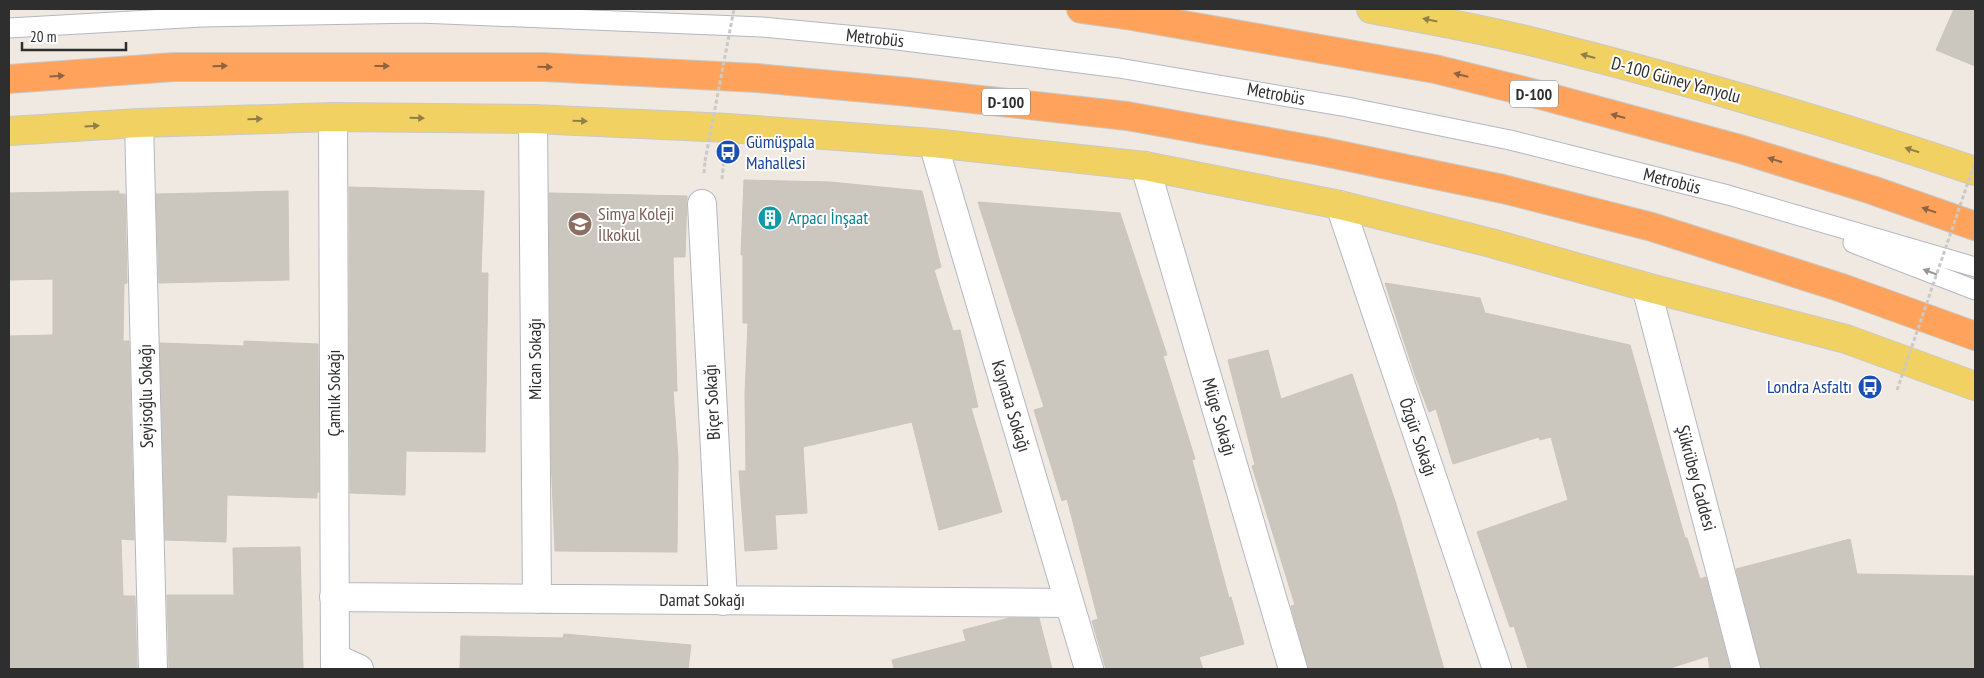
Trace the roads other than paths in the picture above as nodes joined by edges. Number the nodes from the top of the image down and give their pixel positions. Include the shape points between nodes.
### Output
1 (1081, 9) edge
2 (1371, 9) edge
3 (9, 28) edge
4 (9, 79) edge
5 (333, 117) junction
6 (533, 119) junction
7 (139, 123) junction
8 (9, 131) edge
9 (933, 143) junction
10 (1145, 166) junction
11 (1975, 171) edge
12 (1728, 195) junction
13 (702, 204) road end
14 (1340, 205) junction
15 (1975, 226) edge
16 (1975, 267) edge
17 (1646, 287) junction
18 (1975, 290) edge
19 (1975, 336) edge
20 (1975, 386) edge
21 (334, 597) junction
22 (537, 599) junction
23 (723, 601) junction
24 (1069, 603) junction
25 (343, 666) edge
26 (153, 669) edge
27 (1089, 669) edge
28 (1293, 669) edge
29 (1496, 669) edge
30 (1746, 669) edge

15 -> 1 highway, D-100 via 1872,190 1740,150 1436,69
11 -> 2 main road, D-100 Güney Yanyolu via 1689,83 1545,44
3 - 12 lane, Metrobüs via 202,17 420,13 782,28 1119,68 1347,106 1510,140
4 -> 19 highway, D-100 via 174,67 543,67 757,78 1126,116 1320,151 1503,189 1652,227 1842,288
5 -> 6 main road
7 -> 5 main road
5 - 21 street, Çamlık Sokağı
6 -> 9 main road via 728,128
6 - 22 street, Mican Sokağı
8 -> 7 main road
7 - 26 street, Seyisoğlu Sokağı
9 - 10 main road
9 - 24 street, Kaynata Sokağı
10 - 14 main road
10 - 28 street, Müge Sokağı
12 - 16 lane, Metrobüs
18 -> 12 lane, Metrobüs
13 - 23 street, Biçer Sokağı
14 - 17 main road
14 - 29 street, Özgür Sokağı
17 - 20 main road via 1846,339
17 - 30 street, Şükrübey Caddesi
21 - 22 street, Damat Sokağı
21 - 25 street, Çamlık Sokağı
22 - 23 street, Damat Sokağı
23 - 24 street, Damat Sokağı
24 - 27 street, Kaynata Sokağı

